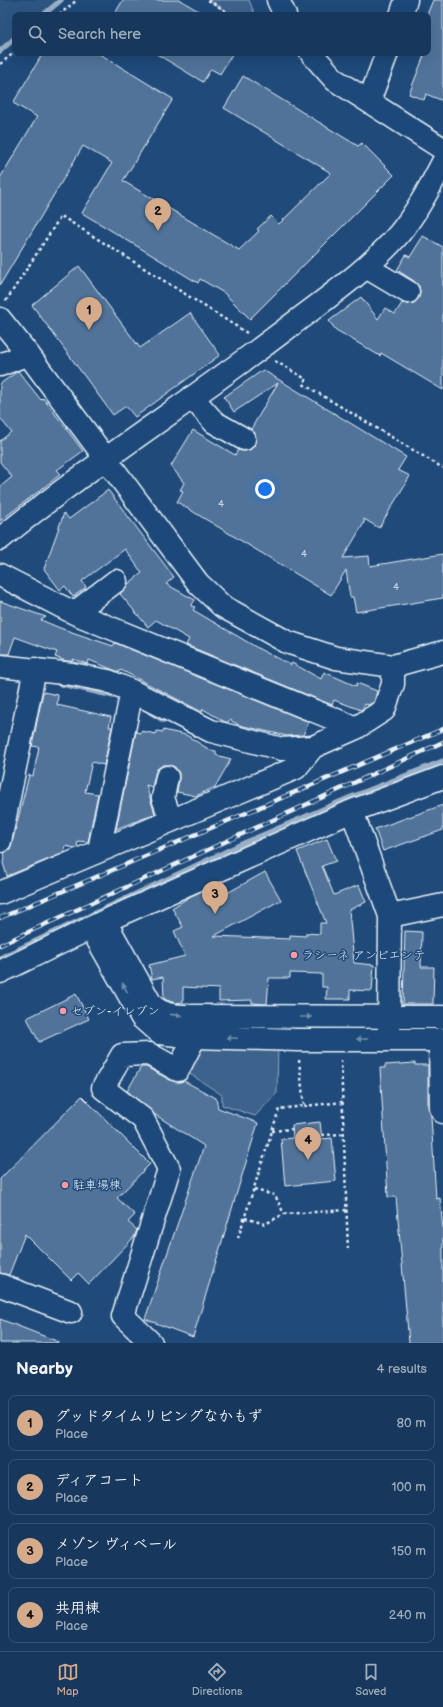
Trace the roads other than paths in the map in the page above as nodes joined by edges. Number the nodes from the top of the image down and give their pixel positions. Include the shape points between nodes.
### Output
1 (278, 0) edge
2 (406, 0) edge
3 (284, 12) edge
4 (402, 12) edge
5 (314, 56) edge
6 (386, 56) edge
7 (369, 101) junction
8 (443, 149) edge
9 (443, 162) edge
10 (366, 266) junction
11 (408, 292) dead end
12 (2, 312) edge
13 (28, 354) junction
14 (0, 365) edge
15 (192, 397) junction
16 (244, 440) dead end
17 (105, 460) junction
18 (0, 539) edge
19 (0, 575) edge
20 (116, 581) dead end
21 (74, 614) junction
22 (443, 652) edge
23 (0, 666) edge
24 (393, 666) junction
25 (35, 669) junction
26 (132, 691) junction
27 (356, 728) junction
28 (313, 747) junction
29 (167, 777) dead end
30 (443, 777) edge
31 (352, 811) junction
32 (170, 820) junction
33 (0, 840) edge
34 (99, 850) junction
35 (0, 893) edge
36 (443, 905) edge
37 (390, 916) junction
38 (98, 924) junction
39 (0, 972) edge
40 (389, 1017) junction
41 (443, 1017) edge
42 (195, 1037) junction
43 (388, 1039) junction
44 (442, 1040) edge
45 (443, 1112) edge
46 (0, 1285) edge
47 (71, 1312) dead end
48 (151, 1343) edge

1 - 3 street
2 - 4 street
5 - 7 street via 335,80
6 - 7 street
7 - 8 street
9 - 10 street via 424,198 398,234
10 - 11 street
10 - 15 street via 254,344
12 - 13 street
13 - 14 street
13 - 17 street
15 - 16 street via 214,422
15 - 17 street
17 - 18 street
17 - 24 street via 198,584 222,606 287,642 336,658
19 - 21 street
20 - 21 street
21 - 27 street
22 - 24 street
23 - 25 street
24 - 27 street via 393,684 384,710
25 - 26 street via 108,681
25 - 33 street
26 - 28 street via 212,731 282,749
26 - 34 street
27 - 28 street
28 - 32 street via 296,768
29 - 32 street via 162,798
30 - 31 street
31 - 37 street
31 - 38 street
32 - 34 street
34 - 35 street
36 - 37 street
37 - 40 street
38 - 39 street
38 -> 40 street via 151,1004 164,1013 189,1016
42 -> 38 street via 159,1033 142,1018
40 - 41 street
40 - 43 street
43 -> 42 street
42 - 48 street via 178,1070 149,1054 122,1055 103,1088 143,1119 169,1169 123,1316
43 - 44 street
44 - 45 street
46 - 47 street

